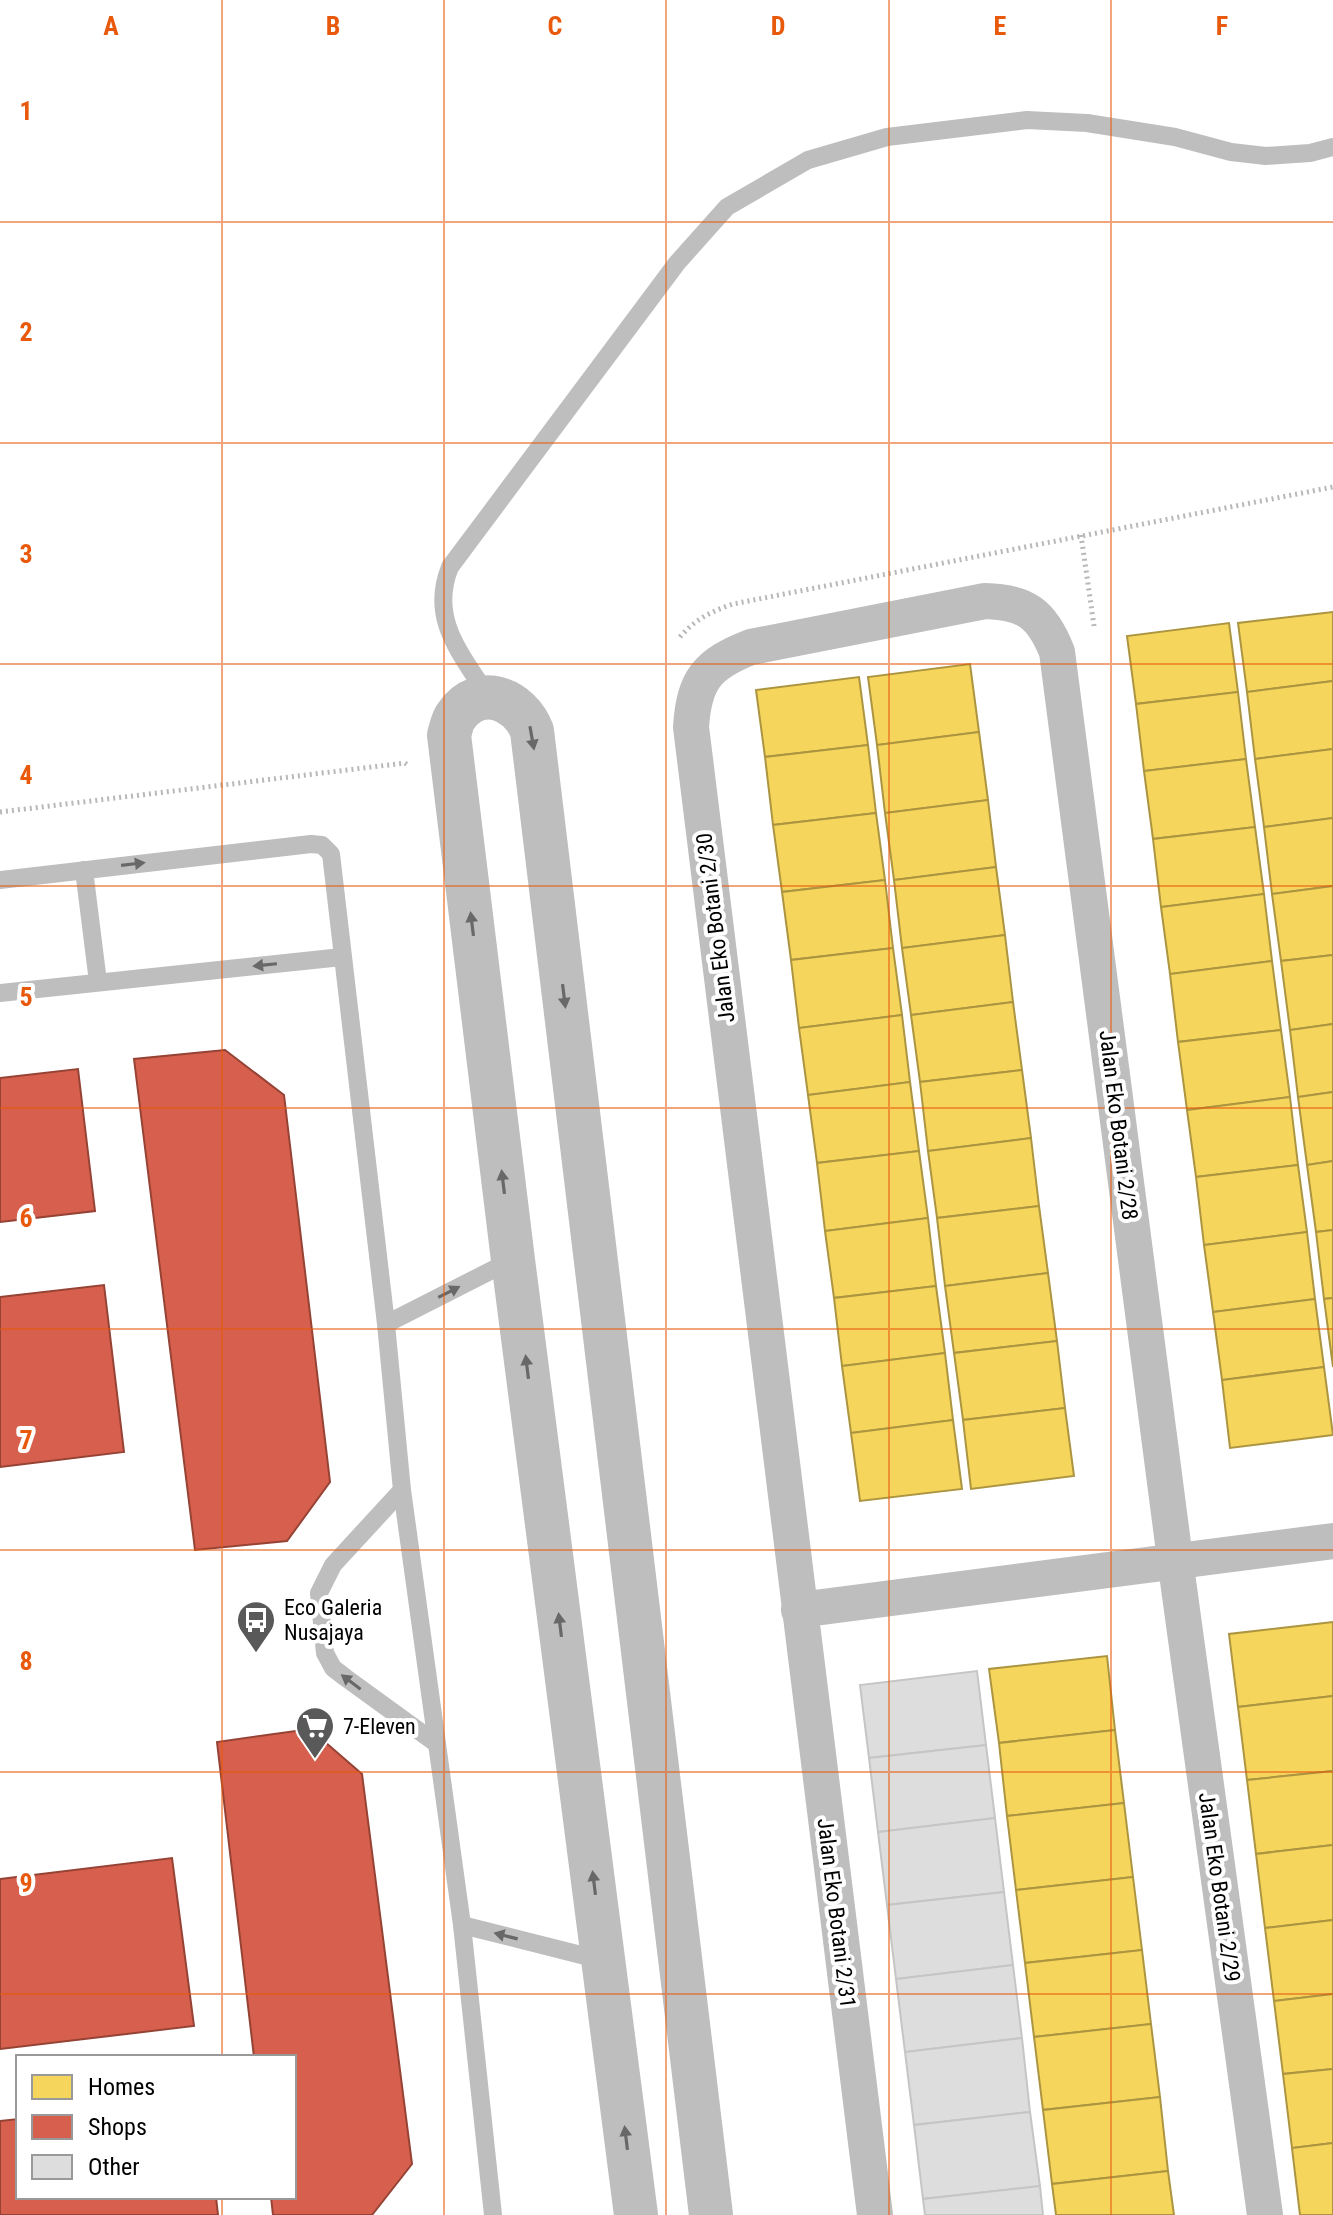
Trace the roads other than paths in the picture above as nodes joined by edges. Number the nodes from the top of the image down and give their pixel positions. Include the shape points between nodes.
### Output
1 (1333, 147) edge
2 (1063, 692) joint
3 (489, 698) junction
4 (84, 870) junction
5 (0, 880) edge
6 (342, 957) junction
7 (98, 982) junction
8 (0, 993) edge
9 (513, 1260) junction
10 (386, 1324) junction
11 (402, 1490) junction
12 (1333, 1541) edge
13 (1175, 1559) junction
14 (799, 1610) junction
15 (437, 1744) junction
16 (462, 1925) junction
17 (604, 1960) junction
18 (493, 2215) edge
19 (636, 2215) edge
20 (711, 2215) edge
21 (875, 2215) edge
22 (1265, 2215) edge

1 - 3 lane via 1266,156 1087,123 1027,120 945,128 887,137 808,160 727,207 677,263 450,567 442,588 446,627
2 - 13 street, Jalan Eko Botani 2/28
2 - 14 street, Jalan Eko Botani 2/30 via 1048,629 1020,606 985,601 751,647 725,657 705,675 693,699 691,727
9 -> 3 street via 449,735 466,706
3 -> 20 street via 518,707 532,731
4 - 5 lane
4 -> 6 lane via 322,845 331,854
4 - 7 lane
6 -> 7 lane
6 - 10 lane
7 - 8 lane
10 -> 9 lane
17 -> 9 street
10 - 11 lane
11 - 15 lane
15 -> 11 lane via 333,1668 325,1653 319,1593 333,1565
12 - 13 street
13 - 14 street
13 - 22 street, Jalan Eko Botani 2/29
14 - 21 street, Jalan Eko Botani 2/31
15 - 16 lane
17 -> 16 lane
16 - 18 lane
19 -> 17 street

